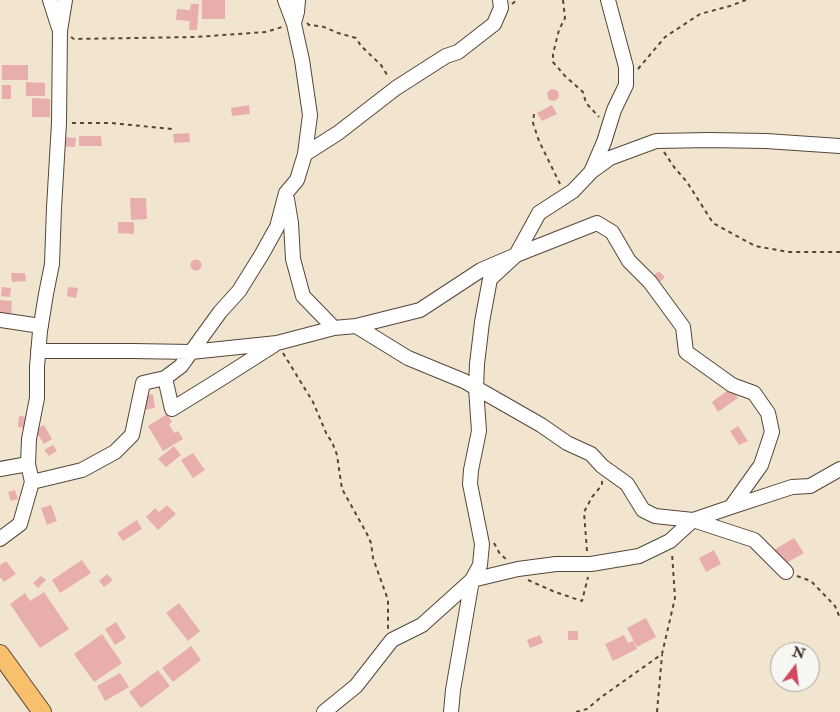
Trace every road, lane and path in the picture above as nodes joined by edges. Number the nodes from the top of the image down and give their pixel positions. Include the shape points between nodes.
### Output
1 (50, 0) edge
2 (65, 0) edge
3 (286, 0) edge
4 (500, 0) edge
5 (563, 0) edge
6 (608, 0) edge
7 (746, 0) edge
8 (296, 12) edge
9 (60, 31) junction
10 (626, 85) junction
11 (396, 88) junction
12 (534, 114) dead end
13 (59, 124) junction
14 (172, 129) dead end
15 (608, 130) junction
16 (656, 141) junction
17 (840, 146) edge
18 (306, 154) junction
19 (591, 172) junction
20 (286, 193) junction
21 (565, 196) junction
22 (840, 252) edge
23 (516, 255) junction
24 (0, 320) edge
25 (41, 326) junction
26 (356, 326) junction
27 (334, 328) junction
28 (277, 343) junction
29 (38, 352) junction
30 (191, 352) junction
31 (165, 378) junction
32 (476, 388) junction
33 (28, 464) junction
34 (602, 466) junction
35 (0, 468) edge
36 (840, 469) edge
37 (32, 482) junction
38 (730, 506) junction
39 (693, 520) junction
40 (491, 538) dead end
41 (0, 540) edge
42 (670, 541) junction
43 (590, 564) junction
44 (518, 569) junction
45 (786, 572) joint
46 (472, 580) junction
47 (840, 618) edge
48 (392, 640) junction
49 (0, 654) edge
50 (662, 654) junction
51 (42, 712) edge
52 (324, 712) edge
53 (451, 712) edge
54 (576, 712) edge
55 (657, 712) edge

1 - 9 street
2 - 9 street
3 - 8 street
4 - 11 street via 501,8 494,24 458,52 446,56
5 - 15 path via 565,18 559,30 553,62 583,92 586,103
6 - 10 street via 626,67
7 - 10 path via 700,14 665,37
8 - 9 path via 266,32 74,39
8 - 11 path via 309,26 356,38 381,65
8 - 18 street via 310,115
9 - 13 street
10 - 15 street
11 - 18 street
12 - 21 path via 538,141
13 - 14 path via 111,123
13 - 25 street via 52,264
15 - 19 street
16 - 17 street via 766,140
16 - 19 street via 610,158
16 - 22 path via 713,224 755,246 790,252
18 - 20 street via 297,180
19 - 21 street
20 - 27 street via 293,259 303,296
20 - 30 street via 277,227 262,254
21 - 23 street via 538,213
23 - 26 street via 481,270 420,310
23 - 32 street via 490,279
23 - 38 street via 597,223 612,232 628,261 650,282 683,327 686,352 732,385 754,393 768,413 772,432 761,465
24 - 25 street
25 - 29 street
26 - 27 street
26 - 32 street via 408,358
27 - 28 street
28 - 30 street
28 - 31 street via 172,409
28 - 48 path via 313,402 336,455 342,490 371,543 388,600 387,625
29 - 30 street
29 - 33 street via 38,398 29,439
30 - 31 street via 181,366
31 - 37 street via 143,383 132,434 115,452 82,470
32 - 34 street via 541,425 566,444 591,454
32 - 46 street via 479,431 470,484 482,544 480,565
33 - 35 street
33 - 37 street
34 - 39 street via 626,484 644,510 657,517
34 - 43 path via 602,485 584,512
36 - 38 street via 810,486 792,487
37 - 41 street via 20,524
38 - 39 street
39 - 42 street
39 - 45 street via 754,540
40 - 44 path via 500,554
42 - 43 street via 639,556
42 - 50 path via 675,598
43 - 44 street
43 - 44 path via 582,601 519,576
44 - 46 street
45 - 47 path via 811,580 835,606
46 - 48 street via 422,625
46 - 53 street
48 - 52 street via 356,686
49 - 51 main road
50 - 54 path via 587,709
50 - 55 path

